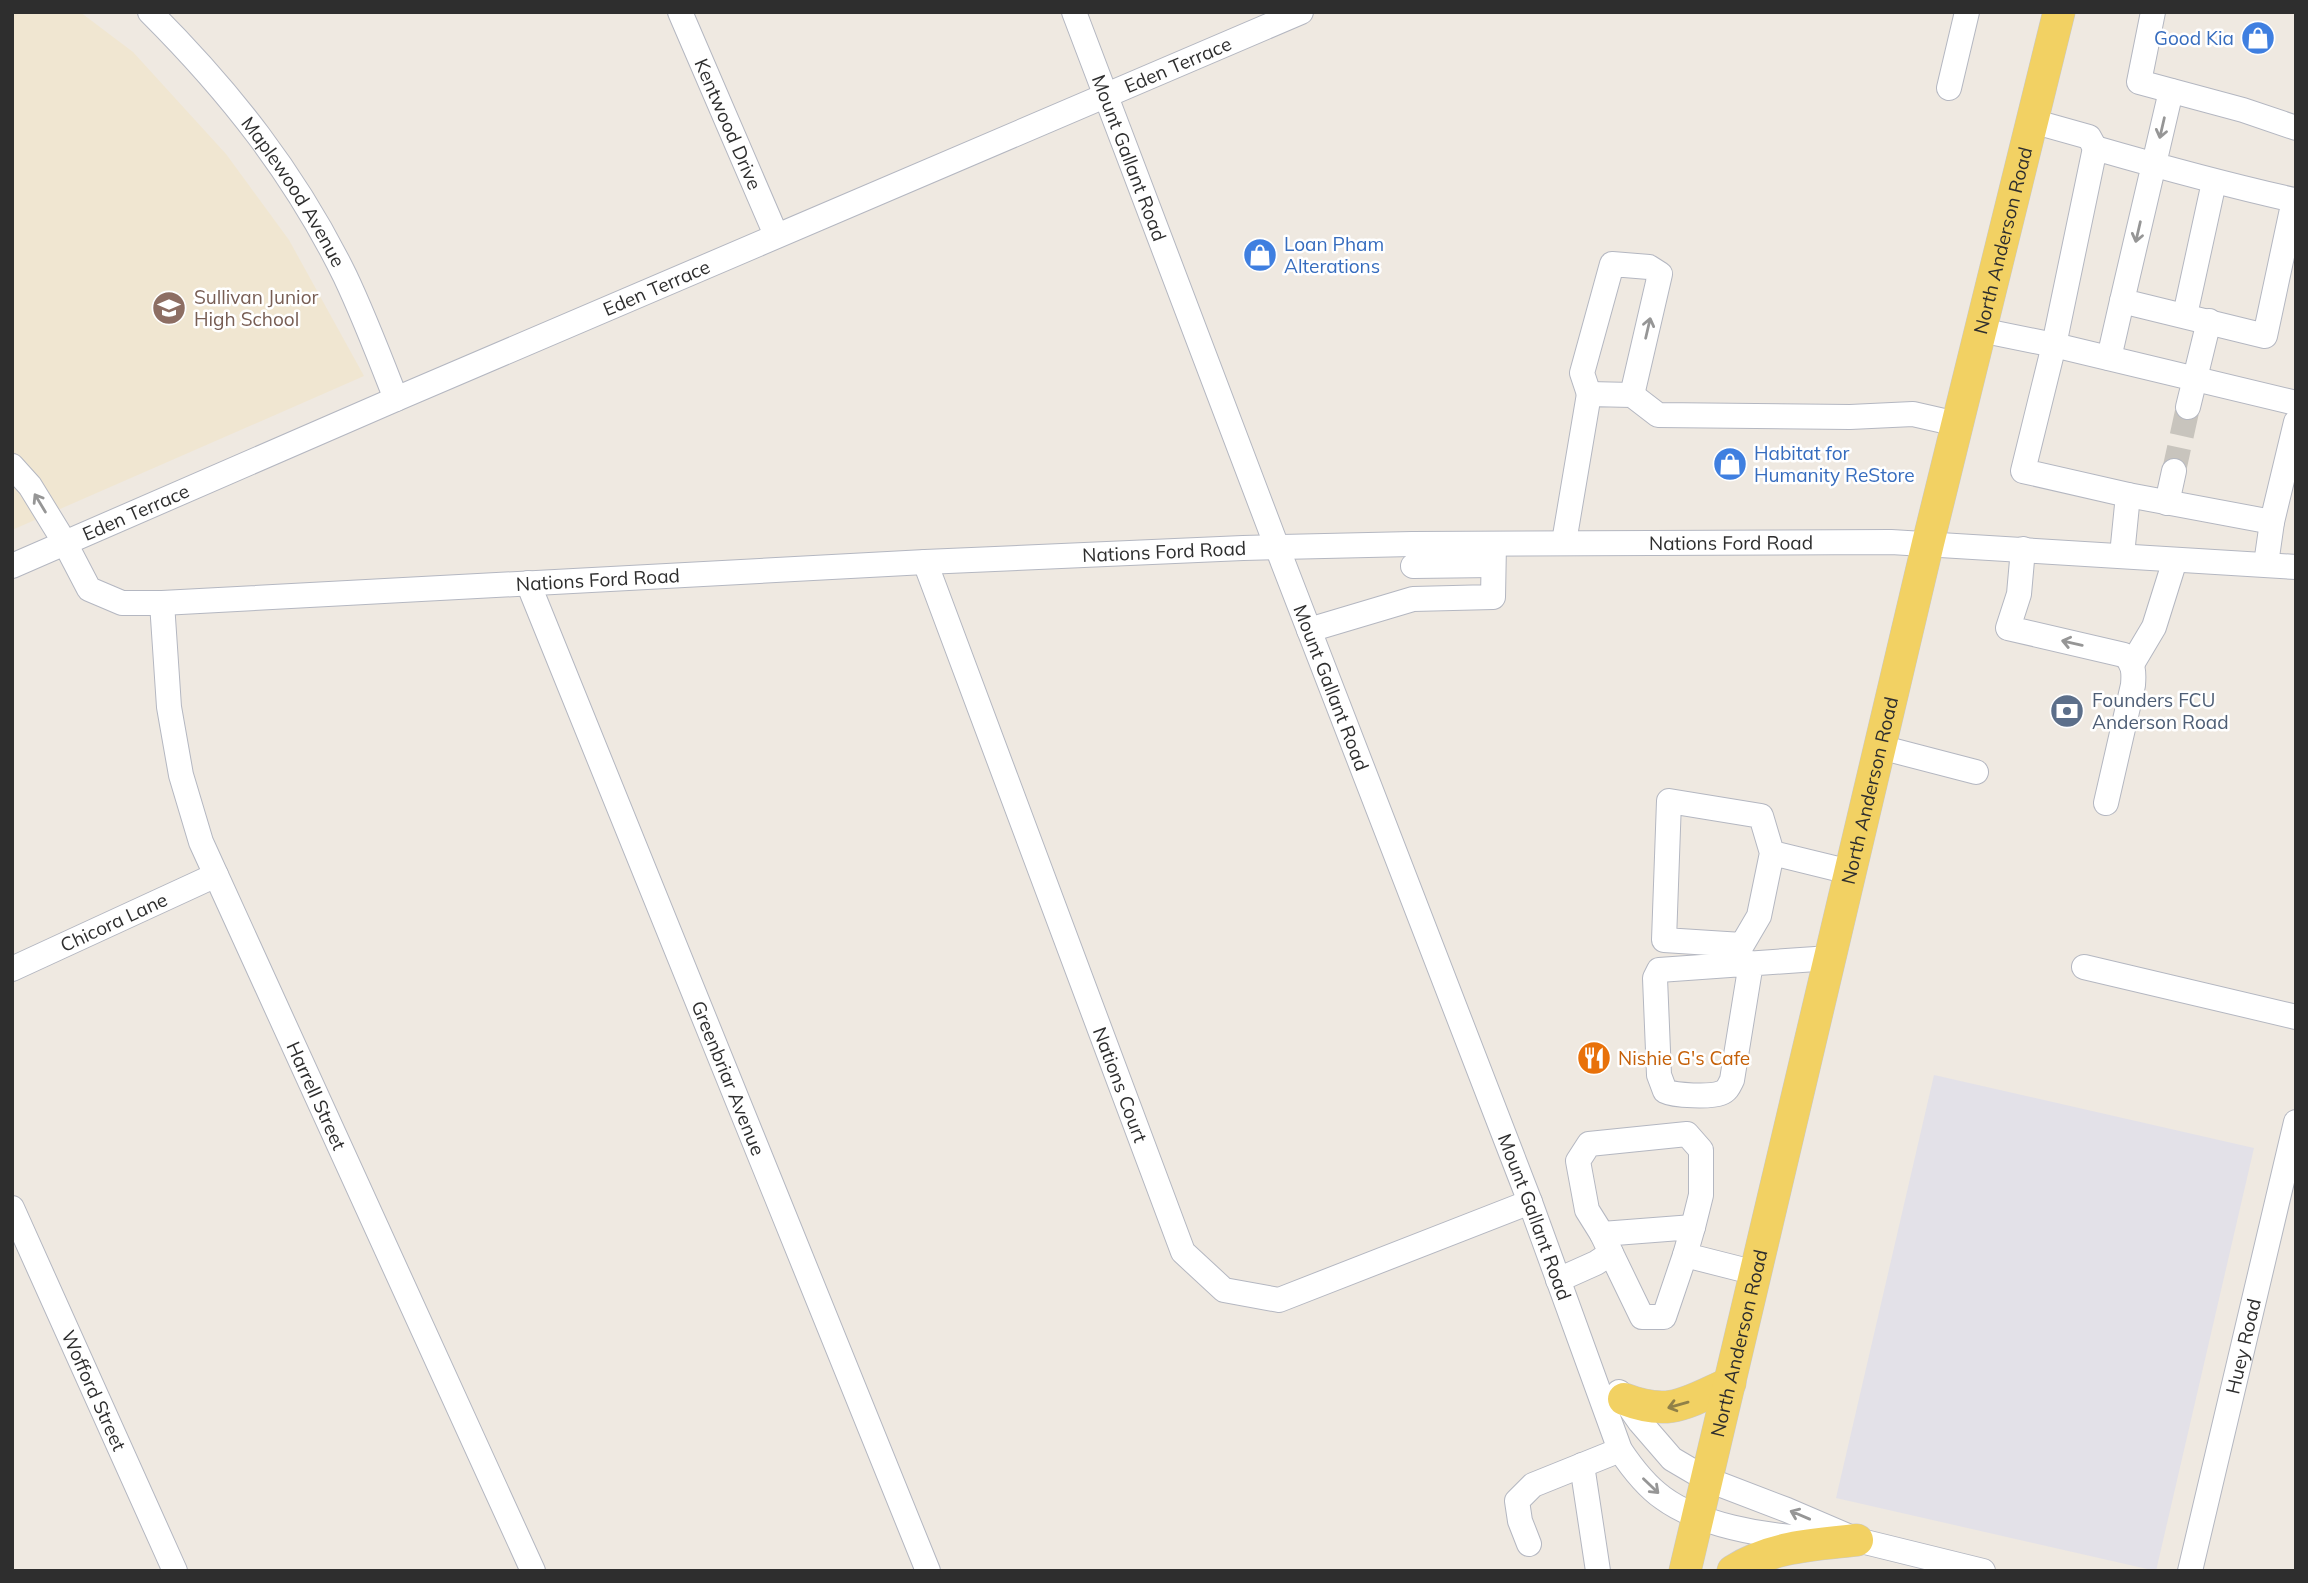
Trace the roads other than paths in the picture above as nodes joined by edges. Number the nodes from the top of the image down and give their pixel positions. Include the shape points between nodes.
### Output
1 (150, 12) edge
2 (680, 12) edge
3 (1074, 12) edge
4 (1301, 12) edge
5 (1967, 12) edge
6 (2059, 12) edge
7 (2153, 12) edge
8 (1949, 88) dead end
9 (2171, 91) junction
10 (1104, 95) junction
11 (2032, 121) junction
12 (2296, 128) edge
13 (2095, 148) junction
14 (2154, 165) junction
15 (2214, 182) junction
16 (776, 235) junction
17 (2122, 301) junction
18 (2197, 318) junction
19 (1980, 330) junction
20 (2054, 345) junction
21 (2109, 358) junction
22 (2194, 378) junction
23 (1589, 394) junction
24 (1632, 395) junction
25 (396, 399) junction
26 (2296, 403) edge
27 (2188, 407) tunnel mouth
28 (2296, 422) edge
29 (1957, 424) junction
30 (12, 466) edge
31 (2174, 471) tunnel mouth
32 (2128, 495) junction
33 (2167, 503) junction
34 (2272, 522) junction
35 (1564, 542) junction
36 (65, 543) junction
37 (1928, 543) junction
38 (1277, 547) junction
39 (2023, 549) junction
40 (1494, 554) junction
41 (1412, 555) junction
42 (2122, 555) junction
43 (2175, 560) junction
44 (925, 562) junction
45 (2266, 564) junction
46 (12, 566) edge
47 (2296, 567) edge
48 (528, 583) junction
49 (1413, 599) junction
50 (162, 603) junction
51 (1309, 630) junction
52 (2132, 664) junction
53 (1880, 747) junction
54 (1976, 772) dead end
55 (2106, 803) dead end
56 (1772, 853) junction
57 (1850, 872) junction
58 (216, 875) junction
59 (1745, 957) junction
60 (1830, 958) junction
61 (2084, 967) dead end
62 (12, 969) edge
63 (2296, 1017) edge
64 (2296, 1122) edge
65 (1530, 1202) junction
66 (12, 1208) edge
67 (1693, 1227) junction
68 (1606, 1243) junction
69 (1685, 1255) junction
70 (1756, 1273) junction
71 (1558, 1280) junction
72 (1590, 1361) junction
73 (1730, 1383) junction
74 (1623, 1399) junction
75 (1620, 1450) junction
76 (1582, 1465) junction
77 (1706, 1479) junction
78 (1697, 1516) junction
79 (1857, 1539) junction
80 (1529, 1544) dead end
81 (1970, 1569) edge
82 (175, 1571) edge
83 (533, 1571) edge
84 (928, 1571) edge
85 (1598, 1571) edge
86 (1685, 1571) edge
87 (1733, 1571) edge
88 (2190, 1571) edge

1 - 25 street, Maplewood Avenue via 241,111 314,218 372,335
2 - 16 street, Kentwood Drive
3 - 10 street, Mount Gallant Road
4 - 10 street, Eden Terrace
5 - 8 street
6 - 11 main road, North Anderson Road
7 - 9 street via 2138,82
9 - 12 street
9 -> 14 street
10 - 16 street, Eden Terrace
10 - 38 street, Mount Gallant Road
11 - 13 street via 2089,137
11 - 19 main road, North Anderson Road
13 - 14 street
13 - 20 street
14 - 15 street
14 -> 17 street
15 - 18 street
15 - 18 street via 2294,200 2265,336
16 - 25 street, Eden Terrace
17 - 18 street
17 - 21 street
18 - 22 street
19 - 20 street
19 - 29 main road, North Anderson Road
20 - 21 street
20 - 32 street via 2023,471
21 - 22 street
22 - 26 street
22 - 27 street
23 - 24 street
24 -> 23 street via 1660,274 1649,267 1612,264 1582,373
23 - 35 street
24 - 29 street via 1658,415 1913,414
25 - 36 street, Eden Terrace
28 - 34 street
29 - 37 main road, North Anderson Road
36 -> 30 street, Nations Ford Road
31 - 33 street
32 - 33 street
32 - 42 street
33 - 34 street
34 - 45 street
35 - 37 street, Nations Ford Road
35 - 40 street, Nations Ford Road
36 - 46 street, Eden Terrace
36 - 50 street, Nations Ford Road via 89,589 122,603
37 - 39 street, Nations Ford Road
37 - 53 main road, North Anderson Road
38 - 41 street, Nations Ford Road
38 - 44 street, Nations Ford Road
38 - 51 street, Mount Gallant Road
39 - 42 street, Nations Ford Road
52 -> 39 street via 2124,655 2008,628 2019,594
40 - 41 street, Nations Ford Road
40 - 49 street via 1493,597
41 - 49 street
42 - 43 street, Nations Ford Road
43 - 45 street, Nations Ford Road
43 - 52 street via 2154,627
44 - 48 street, Nations Ford Road
44 - 65 street, Nations Court via 1183,1252 1224,1290 1279,1300
45 - 47 street, Nations Ford Road
48 - 50 street, Nations Ford Road
48 - 84 street, Greenbriar Avenue
49 - 51 street
50 - 58 street, Harrell Street via 169,707 181,775
51 - 65 street, Mount Gallant Road
52 - 55 street via 2133,685
53 - 54 street
53 - 57 main road, North Anderson Road
56 - 57 street
56 - 59 street
56 - 59 street via 1761,816 1669,801 1664,940
57 - 60 main road, North Anderson Road
58 - 62 street, Chicora Lane
58 - 83 street, Harrell Street
59 - 59 street via 1659,970 1654,978 1665,1091 1719,1095 1726,1091 1732,1080
59 - 60 street
60 - 70 main road, North Anderson Road
61 - 63 street
64 - 88 street, Huey Road
65 - 71 street, Mount Gallant Road
66 - 82 street, Wofford Street
67 - 68 street
67 - 68 street via 1701,1195 1701,1150 1687,1134 1589,1144 1578,1161 1587,1210
67 - 69 street
68 - 69 street via 1642,1317 1664,1317
68 - 71 street via 1596,1263
69 - 70 street
70 - 73 main road, North Anderson Road
71 - 72 street, Mount Gallant Road
72 - 74 street, Mount Gallant Road
72 - 75 street, Mount Gallant Road
73 -> 74 main road via 1665,1408
73 - 77 main road, North Anderson Road
74 - 77 street, Mount Gallant Road via 1672,1459
75 - 76 street
75 -> 78 street, Mount Gallant Road via 1664,1499
76 - 80 street via 1533,1485 1517,1501
76 - 85 street
77 - 78 main road, North Anderson Road
79 -> 77 street, Mount Gallant Road
78 - 79 street, Mount Gallant Road via 1776,1536
78 - 86 main road, North Anderson Road
79 - 81 street, Mount Gallant Road
79 - 87 main road via 1778,1550

